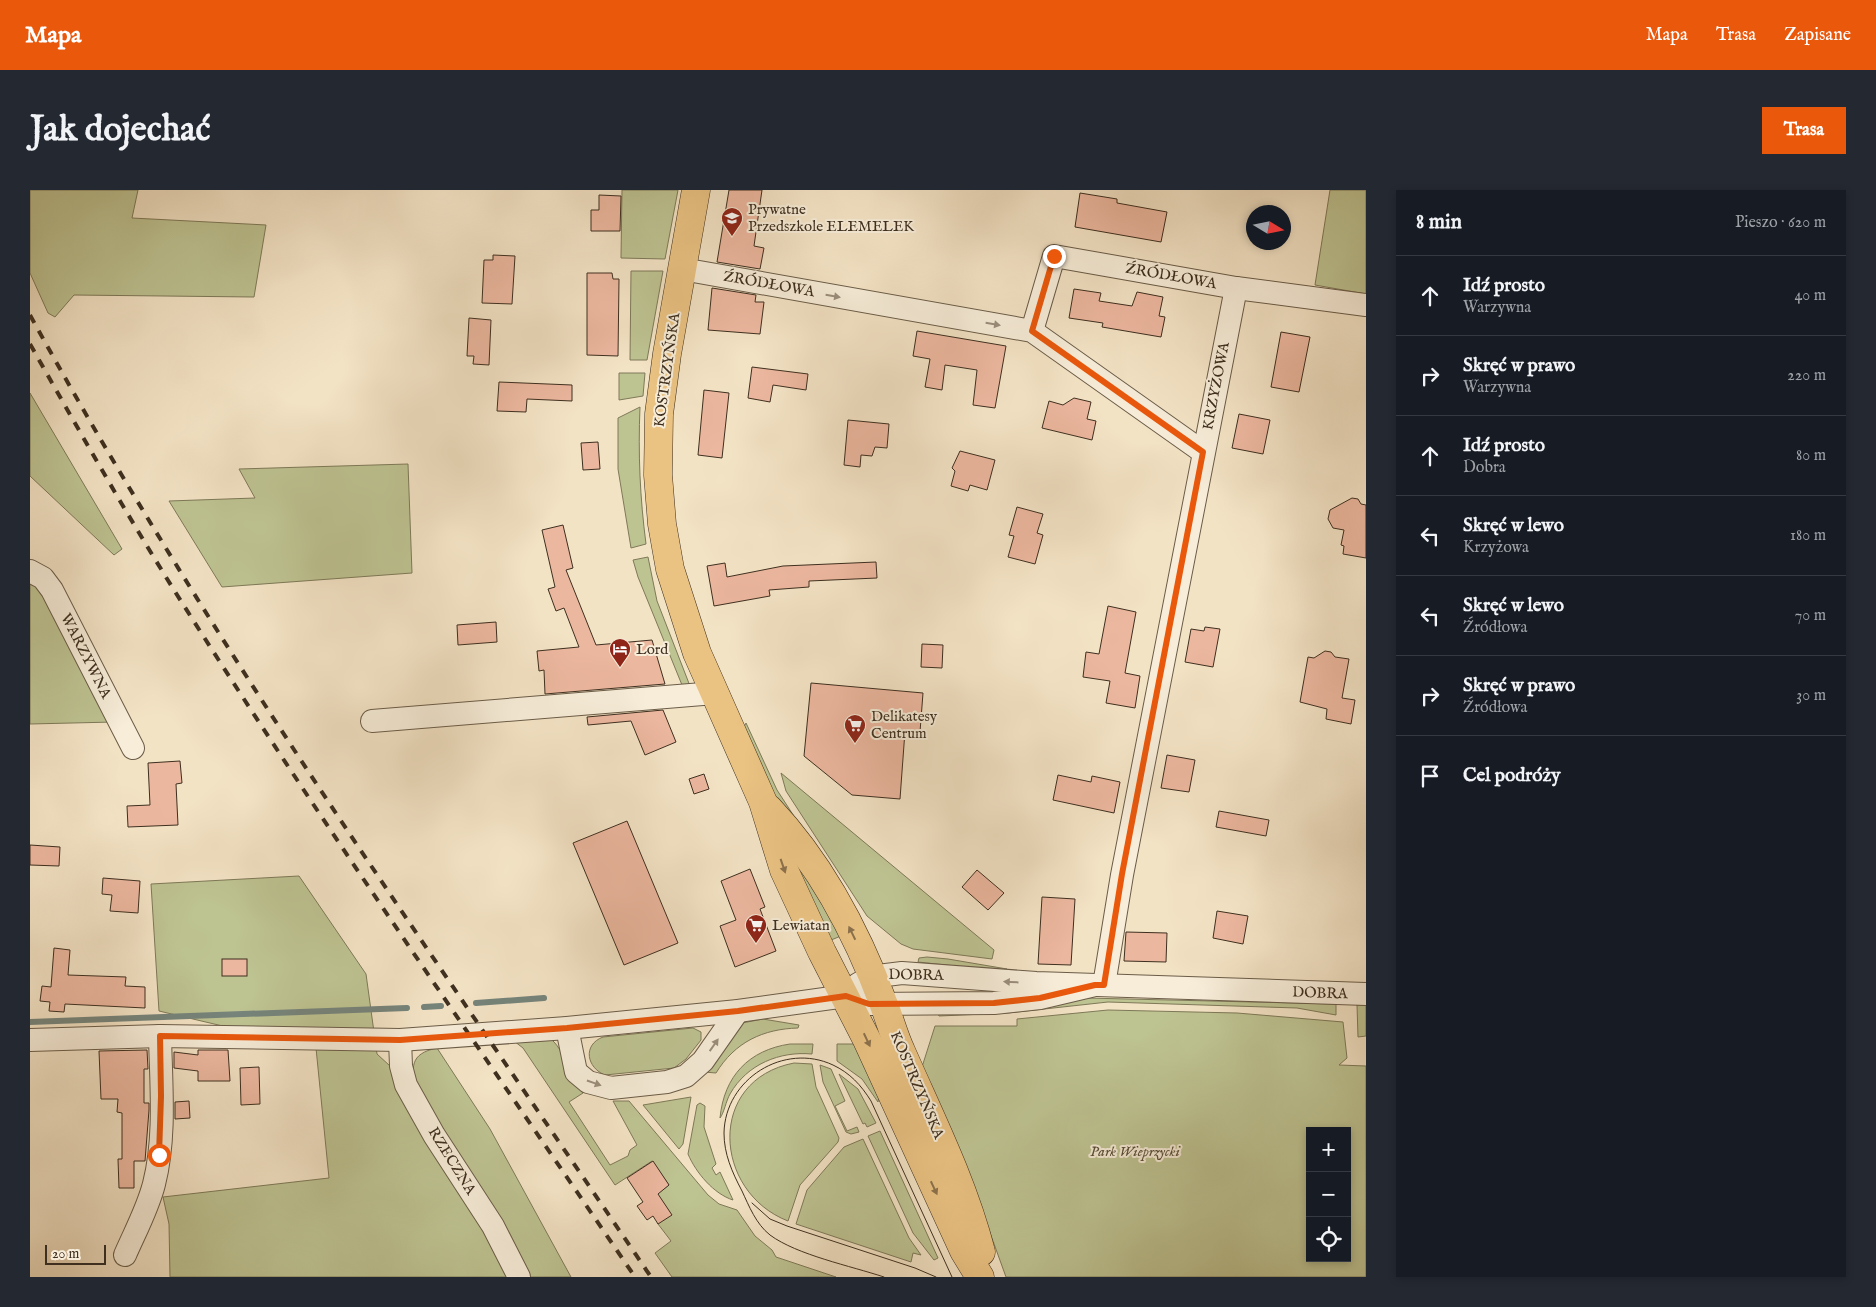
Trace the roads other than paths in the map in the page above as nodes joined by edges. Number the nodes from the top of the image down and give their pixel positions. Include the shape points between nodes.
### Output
1 (696, 190) edge
2 (682, 268) junction
3 (1236, 288) junction
4 (1366, 305) edge
5 (1032, 331) junction
6 (1203, 452) junction
7 (30, 571) edge
8 (715, 693) junction
9 (372, 721) dead end
10 (133, 748) dead end
11 (763, 802) junction
12 (872, 977) junction
13 (1099, 985) junction
14 (1366, 994) edge
15 (846, 996) junction
16 (884, 1004) junction
17 (738, 1011) junction
18 (567, 1028) junction
19 (160, 1036) junction
20 (30, 1040) edge
21 (400, 1040) junction
22 (126, 1255) dead end
23 (519, 1277) edge
24 (980, 1277) edge
25 (987, 1277) edge

1 - 2 main road, KOSTRZYŃSKA
2 -> 5 street, ŹRÓDŁOWA
2 - 8 main road, KOSTRZYŃSKA via 660,401 658,475 670,569 697,653
3 - 4 street, ŹRÓDŁOWA
3 - 5 street, ŹRÓDŁOWA via 1054,256
3 - 6 street, KRZYŻOWA
5 - 6 street, ŹRÓDŁOWA
6 - 13 street, KRZYŻOWA
7 - 10 street, WARZYWNA via 43,578 52,590
8 - 9 street
8 - 11 main road, KOSTRZYŃSKA
12 -> 11 main road, KOSTRZYŃSKA via 845,918 817,871 790,831
11 -> 15 main road, KOSTRZYŃSKA via 784,870
13 -> 12 street, DOBRA via 987,981 915,973
12 - 15 street, DOBRA via 858,984
12 - 16 main road, KOSTRZYŃSKA
13 - 14 street, DOBRA
13 - 16 street, DOBRA via 1040,998 994,1003
15 - 16 street, DOBRA via 869,1004
15 - 17 street
15 -> 24 main road, KOSTRZYŃSKA via 945,1210
16 - 25 main road, KOSTRZYŃSKA via 956,1177
17 - 18 street
18 -> 17 street via 576,1072 588,1082 611,1088 667,1082 686,1076 703,1061
18 - 21 street
19 - 20 street
19 - 21 street
19 - 22 street via 159,1155 154,1186
21 - 23 street, RZECZNA via 401,1066 406,1084 434,1135 493,1226

